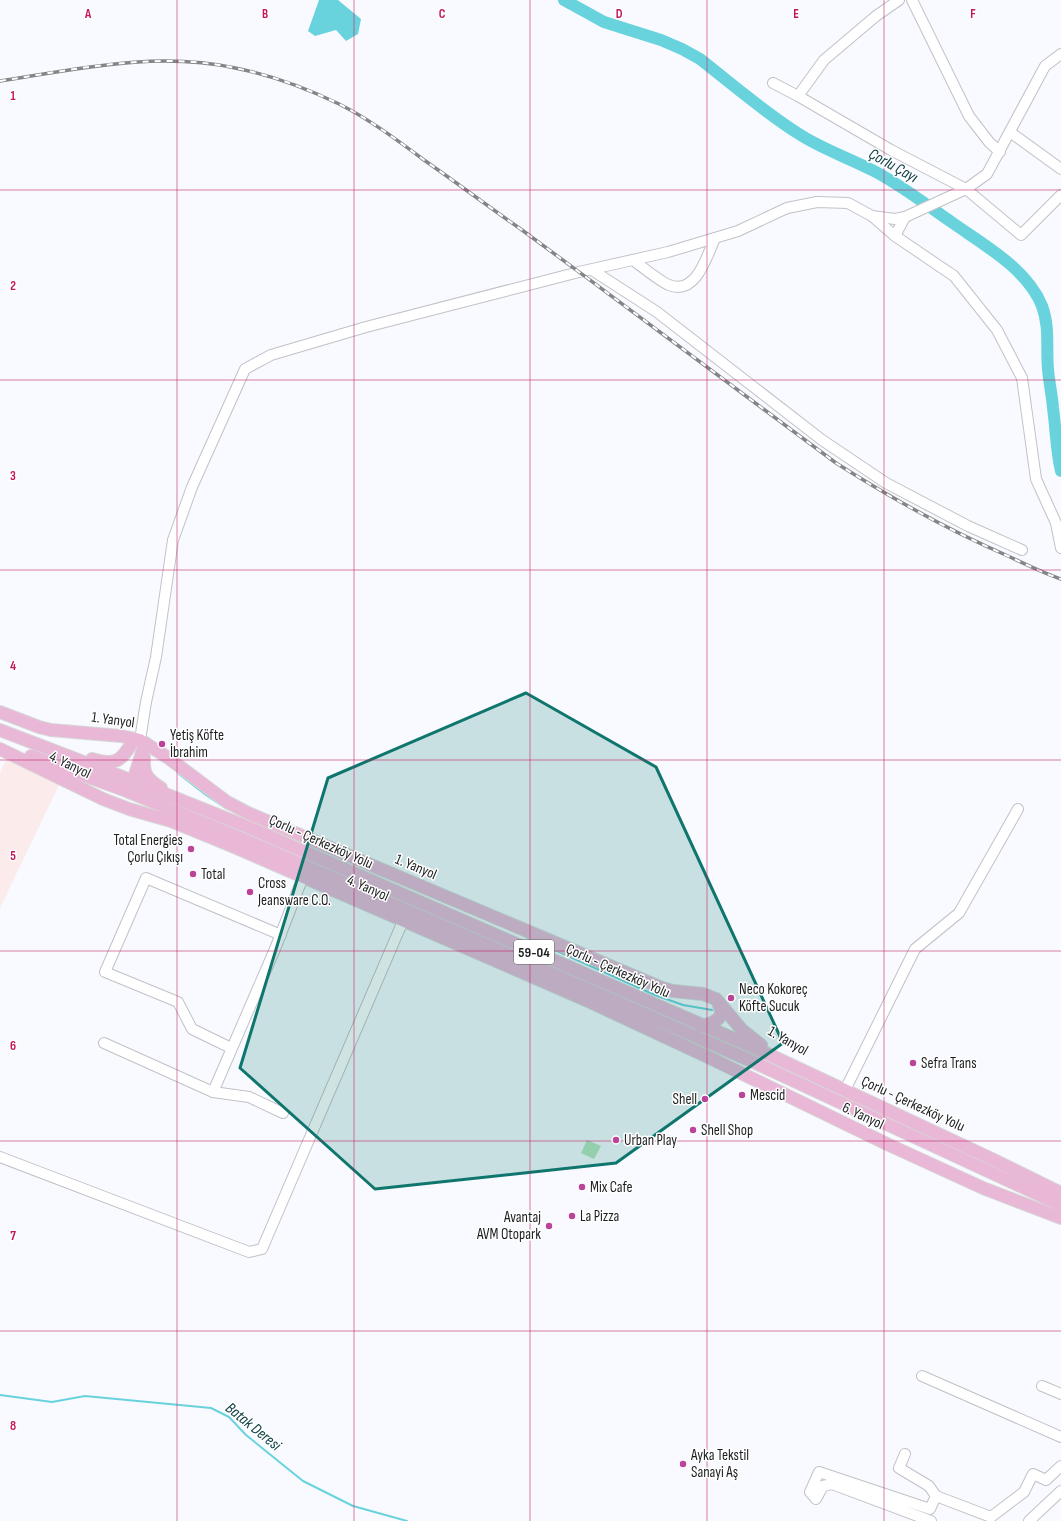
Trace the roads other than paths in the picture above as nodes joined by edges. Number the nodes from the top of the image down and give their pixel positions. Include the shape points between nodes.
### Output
1 (899, 0) edge
2 (912, 0) edge
3 (1061, 54) edge
4 (773, 83) dead end
5 (798, 96) junction
6 (1010, 132) junction
7 (1000, 152) junction
8 (1061, 169) edge
9 (966, 189) junction
10 (1061, 195) edge
11 (872, 216) junction
12 (905, 217) junction
13 (895, 236) junction
14 (715, 238) junction
15 (633, 260) junction
16 (592, 270) junction
17 (1061, 548) edge
18 (1022, 550) dead end
19 (0, 712) edge
20 (0, 730) edge
21 (140, 741) junction
22 (0, 744) edge
23 (0, 749) edge
24 (62, 755) junction
25 (128, 783) junction
26 (143, 798) junction
27 (174, 798) junction
28 (104, 799) junction
29 (1018, 809) dead end
30 (172, 821) junction
31 (303, 877) junction
32 (403, 921) junction
33 (281, 935) junction
34 (601, 995) junction
35 (716, 999) junction
36 (701, 1026) junction
37 (656, 1033) junction
38 (104, 1042) dead end
39 (231, 1048) junction
40 (811, 1075) junction
41 (845, 1090) junction
42 (213, 1092) junction
43 (283, 1113) dead end
44 (0, 1157) edge
45 (1061, 1193) edge
46 (1061, 1205) edge
47 (1061, 1218) edge
48 (922, 1376) dead end
49 (1042, 1386) dead end
50 (1061, 1394) edge
51 (1061, 1437) edge
52 (905, 1454) dead end
53 (1061, 1466) edge
54 (1061, 1491) edge
55 (936, 1496) junction
56 (932, 1521) edge
57 (1029, 1521) edge

1 - 5 street via 824,60
2 - 7 street via 968,116
3 - 6 street via 1044,66
4 - 5 street
5 - 9 street via 891,150
6 - 7 street
6 - 8 street
7 - 9 street via 987,174
9 - 10 street via 1021,235
9 - 12 street
11 - 12 street via 895,219
11 - 13 street
11 - 14 street via 848,203 817,202 787,208 738,231
12 - 13 street
13 - 17 street via 954,276 998,330 1022,378 1036,479 1056,523
14 - 15 street
14 - 15 street via 695,279 681,287 668,286
15 - 16 street
16 - 18 street via 656,312 822,440 886,483 968,526
16 - 21 street via 366,327 271,355 246,369 192,487 173,540 156,657 144,708
19 - 21 main road, 1. Yanyol via 25,723 51,730 121,736
20 - 24 main road, Çorlu - Çerkezköy Yolu / 59-04
21 - 24 main road via 112,762
21 - 25 main road
21 - 27 main road via 146,776
21 - 35 main road, 1. Yanyol via 226,802 248,813 662,988 703,994
22 - 25 main road, Çorlu - Çerkezköy Yolu / 59-04
23 - 28 main road, 4. Yanyol
24 - 25 main road, Çorlu - Çerkezköy Yolu / 59-04
25 - 26 main road, Çorlu - Çerkezköy Yolu / 59-04
25 - 27 main road, Çorlu - Çerkezköy Yolu / 59-04
25 - 28 main road
26 - 30 main road via 160,815
26 - 34 main road, Çorlu - Çerkezköy Yolu / 59-04
27 - 36 main road, Çorlu - Çerkezköy Yolu / 59-04 via 255,830
28 - 30 main road, 4. Yanyol
29 - 41 street via 959,913 915,949
30 - 31 main road, 4. Yanyol
31 - 32 main road, 4. Yanyol
31 - 33 street
32 - 37 main road, 4. Yanyol
32 - 44 street via 262,1249 249,1252
33 - 39 street
33 - 39 street via 146,878 105,972 178,1002 192,1029
34 - 37 main road
34 - 46 main road, Çorlu - Çerkezköy Yolu / 59-04 via 749,1060
35 - 36 main road via 722,1013 720,1017 713,1023
35 - 40 main road, 1. Yanyol via 750,1037 793,1061
36 - 40 main road, Çorlu - Çerkezköy Yolu / 59-04
37 - 47 main road, 6. Yanyol via 983,1188
38 - 42 street
39 - 42 street
40 - 41 main road, Çorlu - Çerkezköy Yolu / 59-04
41 - 45 main road, Çorlu - Çerkezköy Yolu / 59-04
42 - 43 street via 249,1097
48 - 51 street
49 - 50 street
52 - 55 street via 899,1468 929,1486
53 - 55 street via 1046,1480 1033,1474 1024,1492 991,1517
54 - 57 street
55 - 56 street via 930,1509 819,1472 810,1492 816,1499 823,1486 832,1484

